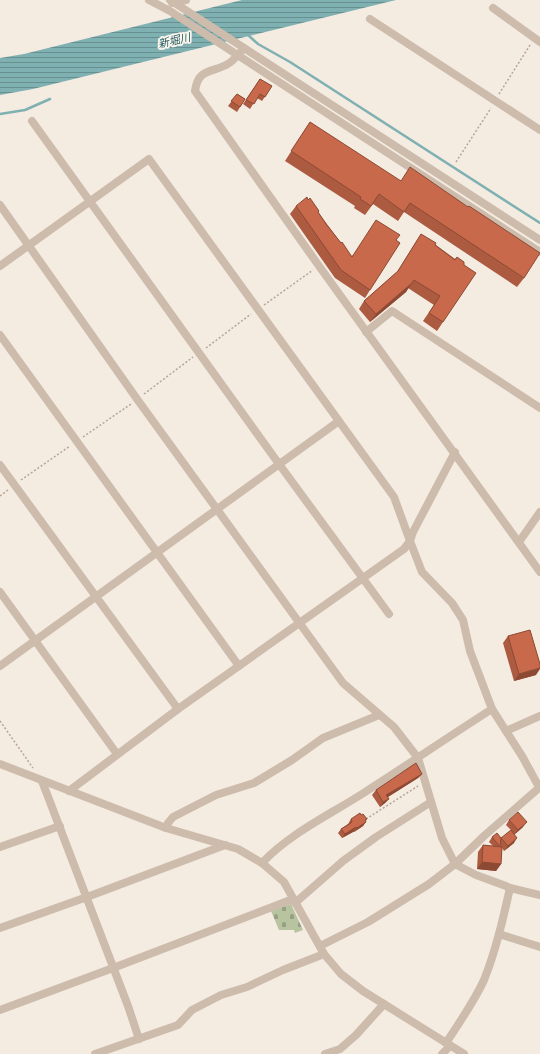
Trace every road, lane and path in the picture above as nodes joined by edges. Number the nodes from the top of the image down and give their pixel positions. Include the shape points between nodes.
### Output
1 (149, 0) edge
2 (186, 0) edge
3 (172, 1) edge
4 (159, 6) junction
5 (493, 8) dead end
6 (370, 19) dead end
7 (537, 40) edge
8 (244, 48) junction
9 (237, 56) junction
10 (495, 101) junction
11 (32, 121) dead end
12 (540, 130) edge
13 (456, 162) dead end
14 (89, 202) junction
15 (0, 205) edge
16 (540, 240) edge
17 (29, 245) junction
18 (540, 252) edge
19 (0, 266) edge
20 (319, 266) junction
21 (258, 309) junction
22 (366, 332) junction
23 (0, 335) edge
24 (540, 408) edge
25 (339, 421) junction
26 (454, 452) junction
27 (279, 464) junction
28 (0, 465) edge
29 (217, 510) junction
30 (540, 512) edge
31 (410, 541) junction
32 (519, 542) junction
33 (157, 553) junction
34 (540, 572) edge
35 (363, 579) junction
36 (0, 592) edge
37 (96, 597) junction
38 (389, 614) dead end
39 (299, 624) junction
40 (35, 641) junction
41 (0, 666) edge
42 (239, 666) junction
43 (178, 709) junction
44 (492, 709) junction
45 (379, 715) junction
46 (540, 716) edge
47 (0, 721) edge
48 (506, 731) junction
49 (117, 754) junction
50 (418, 758) junction
51 (1, 765) edge
52 (42, 781) junction
53 (425, 781) junction
54 (540, 787) edge
55 (69, 791) junction
56 (431, 802) junction
57 (366, 819) edge
58 (60, 826) junction
59 (166, 828) junction
60 (225, 844) junction
61 (0, 847) edge
62 (262, 863) junction
63 (455, 864) junction
64 (510, 888) junction
65 (540, 895) edge
66 (87, 897) junction
67 (294, 901) junction
68 (0, 928) edge
69 (499, 934) junction
70 (320, 946) junction
71 (540, 947) edge
72 (324, 954) junction
73 (113, 968) junction
74 (384, 1004) junction
75 (0, 1010) edge
76 (139, 1039) junction
77 (448, 1044) junction
78 (95, 1054) edge
79 (325, 1054) edge
80 (442, 1054) edge
81 (464, 1054) edge

1 - 4 street
2 - 3 street
3 - 4 street
3 - 8 street
4 - 9 street
5 - 7 street
6 - 10 street
7 - 10 path
8 - 9 street
8 - 16 street
9 - 18 street
9 - 20 street via 228,65 200,75 195,91
10 - 12 street
10 - 13 path
11 - 14 street
14 - 17 street
14 - 21 street via 149,158
14 - 27 street
15 - 17 street
17 - 19 street
17 - 29 street
20 - 21 path
20 - 22 street
21 - 25 street
22 - 24 street via 392,311
22 - 26 street
23 - 33 street
25 - 27 street
25 - 31 street via 394,496
26 - 31 street
26 - 32 street
27 - 29 street
27 - 35 street
28 - 37 street
29 - 33 street
29 - 39 street
30 - 32 street
31 - 35 street via 404,549
31 - 44 street via 422,572 452,603 463,620 470,651
32 - 34 street
33 - 37 street
33 - 42 street
35 - 38 street
35 - 39 street
36 - 40 street
37 - 40 street
37 - 43 street
39 - 42 street
39 - 45 street via 343,683
40 - 41 street
40 - 49 street
42 - 43 street
43 - 49 street
44 - 48 street
44 - 50 street
45 - 50 street via 394,727
45 - 59 street via 323,738 254,782 216,795 173,817
46 - 48 street
47 - 52 path
48 - 54 street
49 - 55 street
50 - 53 street
50 - 62 street via 283,843
51 - 52 street
52 - 55 street
52 - 58 street
53 - 56 street
53 - 57 path
54 - 63 street
55 - 59 street
56 - 63 street via 442,838
56 - 67 street via 376,837
58 - 61 street
58 - 66 street
59 - 60 street
60 - 62 street
60 - 66 street
62 - 67 street via 284,882
63 - 64 street
63 - 70 street via 429,884 368,922
64 - 65 street
64 - 69 street
66 - 68 street
66 - 73 street
67 - 70 street
67 - 73 street
69 - 71 street
69 - 77 street via 483,981
70 - 72 street
72 - 74 street via 341,974
72 - 76 street via 247,987 221,995 192,1010 178,1025
73 - 75 street
73 - 76 street
74 - 77 street
74 - 79 street via 340,1049
76 - 78 street
77 - 80 street
77 - 81 street

